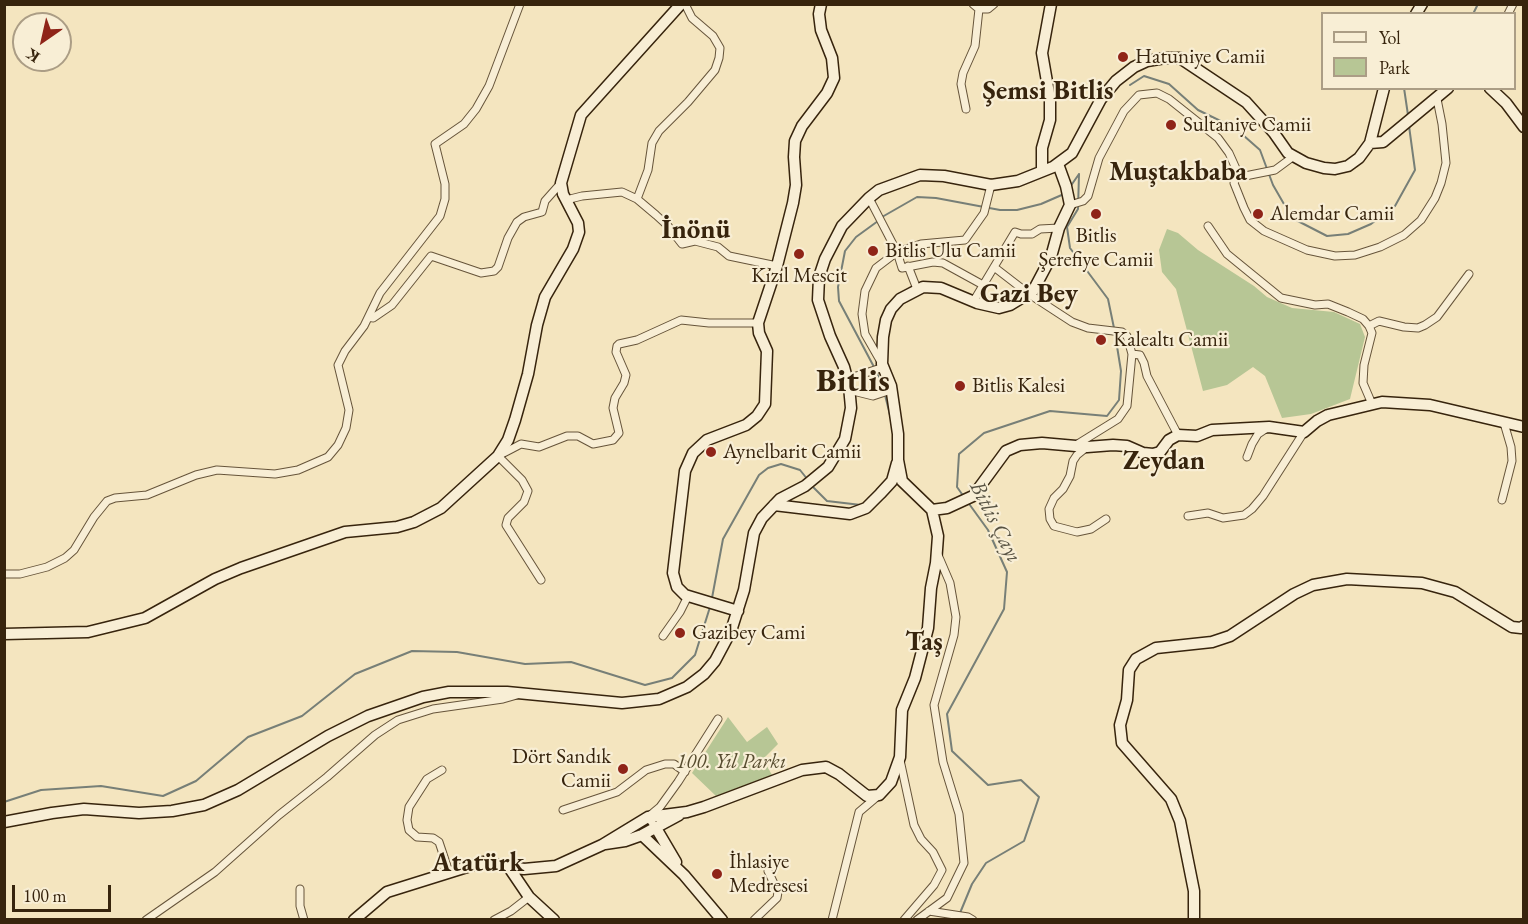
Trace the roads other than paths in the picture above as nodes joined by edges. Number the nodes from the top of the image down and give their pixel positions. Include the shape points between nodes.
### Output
1 (520, 4) edge
2 (683, 4) edge
3 (821, 4) edge
4 (994, 4) edge
5 (1051, 4) edge
6 (976, 7) edge
7 (1384, 90) edge
8 (1446, 90) edge
9 (1492, 90) edge
10 (1432, 103) junction
11 (966, 109) dead end
12 (1524, 127) edge
13 (1371, 143) junction
14 (1294, 156) junction
15 (1058, 164) junction
16 (1042, 170) junction
17 (1238, 173) junction
18 (561, 183) junction
19 (991, 184) junction
20 (869, 198) junction
21 (1069, 198) junction
22 (637, 199) junction
23 (567, 200) junction
24 (1208, 226) dead end
25 (1059, 228) junction
26 (897, 252) junction
27 (777, 266) junction
28 (909, 266) junction
29 (994, 267) junction
30 (1469, 273) dead end
31 (983, 285) junction
32 (917, 289) junction
33 (1029, 294) junction
34 (973, 302) junction
35 (369, 317) junction
36 (758, 323) junction
37 (1369, 326) junction
38 (1132, 354) junction
39 (882, 367) junction
40 (848, 385) junction
41 (890, 391) junction
42 (1372, 404) junction
43 (1504, 423) junction
44 (1524, 426) edge
45 (1269, 427) junction
46 (1304, 432) junction
47 (1178, 435) junction
48 (1074, 446) junction
49 (1087, 447) junction
50 (498, 456) junction
51 (1247, 457) dead end
52 (898, 460) junction
53 (1502, 500) dead end
54 (774, 505) junction
55 (932, 510) junction
56 (1188, 516) dead end
57 (1106, 519) dead end
58 (937, 552) junction
59 (4, 574) edge
60 (541, 580) dead end
61 (688, 596) junction
62 (738, 611) junction
63 (1524, 626) edge
64 (4, 634) edge
65 (663, 636) dead end
66 (521, 693) junction
67 (718, 719) dead end
68 (900, 757) junction
69 (442, 770) dead end
70 (685, 772) junction
71 (879, 795) junction
72 (563, 810) dead end
73 (687, 812) junction
74 (648, 817) junction
75 (4, 822) edge
76 (636, 823) junction
77 (656, 828) junction
78 (642, 836) junction
79 (602, 845) junction
80 (508, 866) junction
81 (768, 871) dead end
82 (449, 872) junction
83 (684, 875) junction
84 (300, 889) dead end
85 (529, 897) junction
86 (929, 911) junction
87 (940, 916) edge
88 (971, 918) edge
89 (146, 920) edge
90 (304, 920) edge
91 (354, 920) edge
92 (494, 920) edge
93 (554, 920) edge
94 (722, 920) edge
95 (754, 920) edge
96 (832, 920) edge
97 (904, 920) edge
98 (916, 920) edge
99 (1194, 920) edge

1 - 35 street via 489,86 476,109 464,124 435,144 445,184 440,216 380,294
2 - 18 street via 581,115
2 - 22 street via 692,18 713,36 720,48 719,58 715,70 652,143 648,170
3 - 27 street via 821,30 832,58 834,78 795,141 796,185
4 - 6 street via 988,9
5 - 16 street via 1042,53 1050,99
6 - 11 street via 975,46 961,84
7 - 13 street
8 - 10 street
9 - 12 street
10 - 13 street via 1383,142
10 - 17 street via 1442,124 1446,163 1442,183 1421,220 1404,235 1380,247 1335,256 1307,250 1264,231 1250,220 1244,208 1234,183
13 - 14 street via 1348,166 1335,169 1306,163
14 - 15 street via 1246,102 1180,58 1172,57 1147,61 1116,81 1101,99 1071,153
14 - 17 street via 1275,170 1259,175
15 - 16 street
15 - 21 street
16 - 19 street via 1018,181
17 - 21 street via 1218,138 1169,99 1147,93 1139,95 1124,111 1099,158 1088,196 1083,201
18 - 23 street
18 - 35 street via 545,201 542,212 517,222 494,271 482,273 430,256 392,305
19 - 20 street via 920,175 879,190
19 - 26 street via 984,213 965,240 921,244
20 - 26 street
20 - 40 street via 842,226 819,277 818,300
21 - 25 street
22 - 23 street via 622,192
22 - 27 street via 682,244 695,242 718,248 729,256
23 - 50 street via 579,231 545,297 515,420
24 - 37 street via 1227,254 1281,298 1328,304 1363,319
25 - 29 street via 1040,229 1032,234 1015,232
25 - 33 street via 1051,257
26 - 28 street via 902,268
26 - 39 street via 876,268 865,291 865,334
27 - 36 street
28 - 31 street via 943,263
28 - 32 street
29 - 31 street
29 - 33 street
30 - 37 street via 1437,317 1425,325 1404,327 1379,321
31 - 34 street
32 - 34 street via 941,288
32 - 39 street via 891,309 883,337
33 - 34 street via 999,308
33 - 38 street via 1072,322 1122,332
35 - 59 street via 338,365 349,410 346,428 328,458 298,471 275,474 217,470 147,495 115,498 94,517 65,558 48,567
36 - 50 street via 681,320 619,344 616,352 626,375 615,398 613,408 619,433 613,440 593,444 578,436 567,436 539,447 520,444
36 - 61 street via 766,351 765,404 746,425 707,440 693,453 685,471 673,573 677,587
37 - 42 street via 1372,333 1362,383
38 - 47 street via 1140,355
38 - 48 street via 1127,406 1118,419
39 - 40 street
39 - 41 street
40 - 41 street via 873,396
40 - 54 street via 851,408 845,439 832,461 818,477
41 - 52 street
42 - 43 street via 1430,405
42 - 46 street via 1328,415
43 - 44 street
43 - 53 street via 1512,461
45 - 46 street
45 - 47 street
45 - 51 street via 1258,434
46 - 56 street via 1263,496 1244,515
47 - 49 street via 1153,454 1127,446
48 - 49 street
48 - 55 street via 1042,443 1006,451 973,496
49 - 57 street via 1073,461 1070,476 1049,509 1050,519 1054,526 1077,532
50 - 60 street via 528,491 506,525
50 - 64 street via 441,508 414,522 345,532 241,568 145,618 88,632
52 - 54 street via 892,481 866,508 850,514
52 - 55 street via 902,482
54 - 62 street via 754,533
55 - 58 street
58 - 68 street via 928,628 902,710
58 - 86 street via 950,583 956,617 934,705 943,762 959,814 964,863 947,898
61 - 62 street
61 - 65 street
62 - 66 street via 715,661 704,674 675,693 622,703
63 - 99 street via 1512,627 1455,592 1422,583 1347,579 1313,585 1294,594 1230,636 1212,642 1156,648 1136,659 1129,670 1120,725 1122,743 1171,799 1180,821 1194,891
66 - 75 street via 450,692 404,702 328,736 238,790 204,805 139,813 84,809
66 - 89 street via 433,709 398,720 375,735 215,872
67 - 70 street
68 - 71 street via 891,782
68 - 97 street via 914,825 942,870
69 - 82 street via 427,779 409,807 407,820 409,830 417,837 439,842
70 - 72 street via 674,764 665,764 646,770 616,792
70 - 74 street
71 - 73 street via 867,796 825,767 802,770
71 - 96 street via 858,812
73 - 74 street
73 - 77 street
74 - 76 street
74 - 77 street
76 - 78 street
76 - 79 street
77 - 78 street
77 - 83 street
78 - 79 street
78 - 83 street
79 - 80 street via 556,866
80 - 82 street via 483,862
80 - 85 street
81 - 95 street via 777,898
82 - 91 street via 387,891
83 - 94 street
84 - 90 street
85 - 92 street
85 - 93 street
86 - 87 street
86 - 98 street
87 - 88 street

